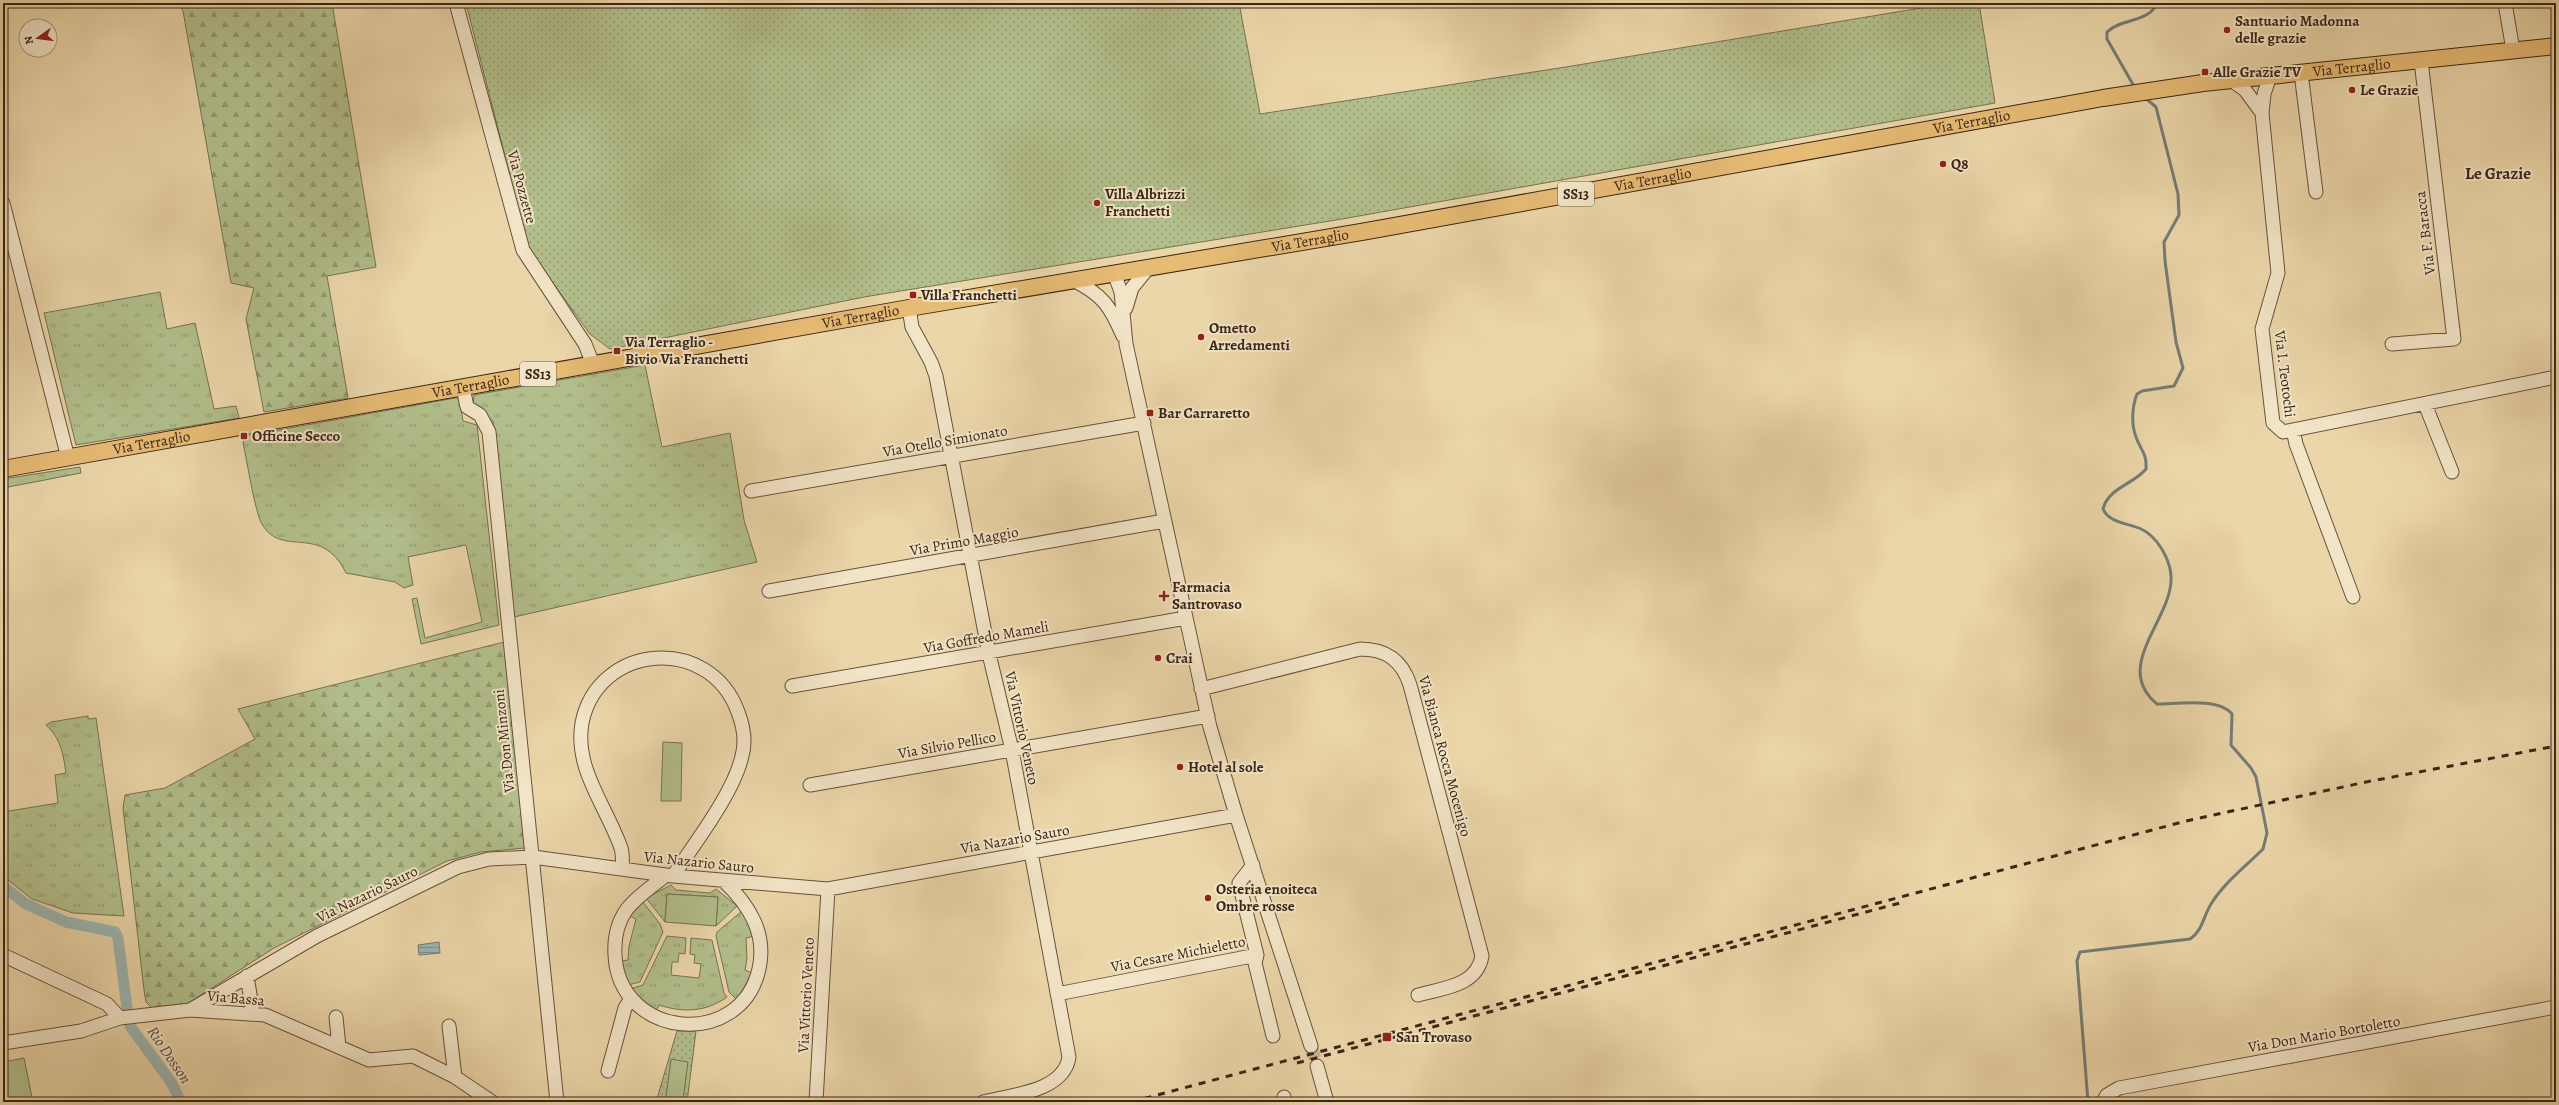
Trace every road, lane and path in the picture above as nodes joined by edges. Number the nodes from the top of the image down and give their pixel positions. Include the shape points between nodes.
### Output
1 (456, 3) edge
2 (2505, 3) edge
3 (2556, 46) edge
4 (2513, 50) junction
5 (2421, 61) junction
6 (2301, 73) junction
7 (2270, 76) junction
8 (2232, 80) junction
9 (2262, 113) junction
10 (2316, 192) dead end
11 (3, 203) edge
12 (1149, 267) junction
13 (1114, 273) junction
14 (1073, 280) junction
15 (909, 308) junction
16 (1110, 308) junction
17 (1124, 313) junction
18 (1126, 344) junction
19 (2392, 344) dead end
20 (593, 364) junction
21 (2556, 377) edge
22 (463, 387) junction
23 (2425, 404) junction
24 (1144, 423) junction
25 (2293, 430) junction
26 (952, 456) junction
27 (68, 458) junction
28 (3, 469) edge
29 (2452, 472) dead end
30 (751, 492) dead end
31 (1164, 521) junction
32 (972, 556) junction
33 (769, 591) dead end
34 (2353, 597) dead end
35 (1186, 618) junction
36 (989, 654) junction
37 (792, 686) dead end
38 (1201, 689) junction
39 (1208, 716) junction
40 (1012, 750) junction
41 (810, 785) dead end
42 (1236, 815) junction
43 (1030, 853) junction
44 (533, 857) junction
45 (1253, 865) junction
46 (623, 869) junction
47 (669, 876) junction
48 (724, 881) junction
49 (828, 889) junction
50 (3, 955) edge
51 (1257, 955) junction
52 (247, 976) junction
53 (1057, 994) junction
54 (1418, 995) dead end
55 (631, 998) junction
56 (2556, 1007) edge
57 (190, 1010) junction
58 (253, 1013) junction
59 (336, 1017) dead end
60 (120, 1018) junction
61 (449, 1026) dead end
62 (1273, 1036) dead end
63 (3, 1043) edge
64 (1311, 1046) tunnel mouth
65 (339, 1047) junction
66 (1317, 1066) tunnel mouth
67 (608, 1071) dead end
68 (455, 1077) junction
69 (492, 1102) edge
70 (557, 1102) edge
71 (816, 1102) edge
72 (983, 1102) edge
73 (1327, 1102) edge
74 (2103, 1102) edge

1 - 20 street, Via Pozzette via 522,250 585,344
2 - 4 street
3 - 4 main road, Via Terraglio / SS13
4 - 5 main road, Via Terraglio / SS13
5 - 6 main road, Via Terraglio / SS13
5 - 19 street, Via F. Baracca via 2454,339
6 - 7 main road, Via Terraglio / SS13
6 - 10 street
7 - 8 main road, Via Terraglio / SS13
7 - 9 street, Via I. Teotochi via 2264,94
8 - 9 street via 2245,90
8 - 12 main road, Via Terraglio / SS13 via 2103,98 1375,230
9 - 25 street, Via I. Teotochi via 2278,272 2262,329 2273,423 2283,432
11 - 27 street
12 - 13 main road, Via Terraglio / SS13
12 - 17 street via 1132,288
13 - 14 main road, Via Terraglio / SS13
13 - 16 street via 1109,297
13 - 17 street via 1122,292
14 - 15 main road, Via Terraglio / SS13
14 - 16 street via 1102,297
15 - 20 main road, Via Terraglio / SS13
15 - 26 street, Via Vittorio Veneto via 912,327 936,376
16 - 18 street
17 - 18 street
18 - 24 street
20 - 22 main road, Via Terraglio / SS13
21 - 23 street, Via I. Teotochi
22 - 27 main road, Via Terraglio / SS13
22 - 44 street, Via Don Minzoni via 467,407 480,415 489,432
23 - 25 street, Via I. Teotochi
23 - 29 street
24 - 26 street, Via Otello Simionato
24 - 31 street
25 - 34 street
26 - 30 street, Via Otello Simionato
26 - 32 street, Via Vittorio Veneto
27 - 28 main road, Via Terraglio / SS13
31 - 32 street, Via Primo Maggio
31 - 35 street
32 - 33 street, Via Primo Maggio
32 - 36 street, Via Vittorio Veneto
35 - 36 street, Via Goffredo Mameli
35 - 38 street
36 - 37 street, Via Goffredo Mameli
36 - 40 street, Via Vittorio Veneto
38 - 39 street
38 - 54 street, Via Bianca Rocca Mocenigo via 1360,650 1375,649 1387,653 1399,663 1410,685 1482,956 1480,967 1468,980
39 - 40 street, Via Silvio Pellico
39 - 42 street
40 - 41 street, Via Silvio Pellico
40 - 43 street, Via Vittorio Veneto
42 - 43 street, Via Nazario Sauro
42 - 45 street
43 - 49 street, Via Nazario Sauro
43 - 53 street, Via Vittorio Veneto
44 - 46 street, Via Nazario Sauro
44 - 52 street, Via Nazario Sauro via 489,859 458,867 317,936
44 - 70 street, Via Don Minzoni
45 - 51 street, Via Cesare Michieletto via 1239,883
45 - 64 street
46 - 47 street, Via Nazario Sauro
46 - 47 street via 621,849 582,756 582,723 594,695 606,679 633,663 649,658 666,657 697,664 722,684 741,719 744,745 738,769 723,799
47 - 48 street, Via Nazario Sauro
47 - 55 street via 627,908 619,922 615,946 618,974
48 - 49 street, Via Nazario Sauro
48 - 55 street via 756,923 761,941 757,974 747,994 727,1014 702,1024 688,1025 676,1024 653,1016
49 - 71 street, Via Vittorio Veneto
50 - 60 street via 107,1004
51 - 53 street, Via Cesare Michieletto
51 - 62 street via 1255,963
52 - 57 street, Via Nazario Sauro
52 - 58 street
53 - 72 street, Via Vittorio Veneto via 1069,1057 1064,1073 1051,1083
55 - 67 street via 625,1008
56 - 74 street, Via Don Mario Bortoletto via 2119,1088 2107,1095
57 - 58 street, Via Bassa
57 - 60 street, Via Bassa
58 - 65 street, Via Bassa via 265,1015
59 - 65 street
60 - 63 street, Via Bassa via 81,1031
61 - 68 street
65 - 68 street, Via Bassa via 369,1060 413,1056
66 - 73 street
68 - 69 street, Via Bassa

